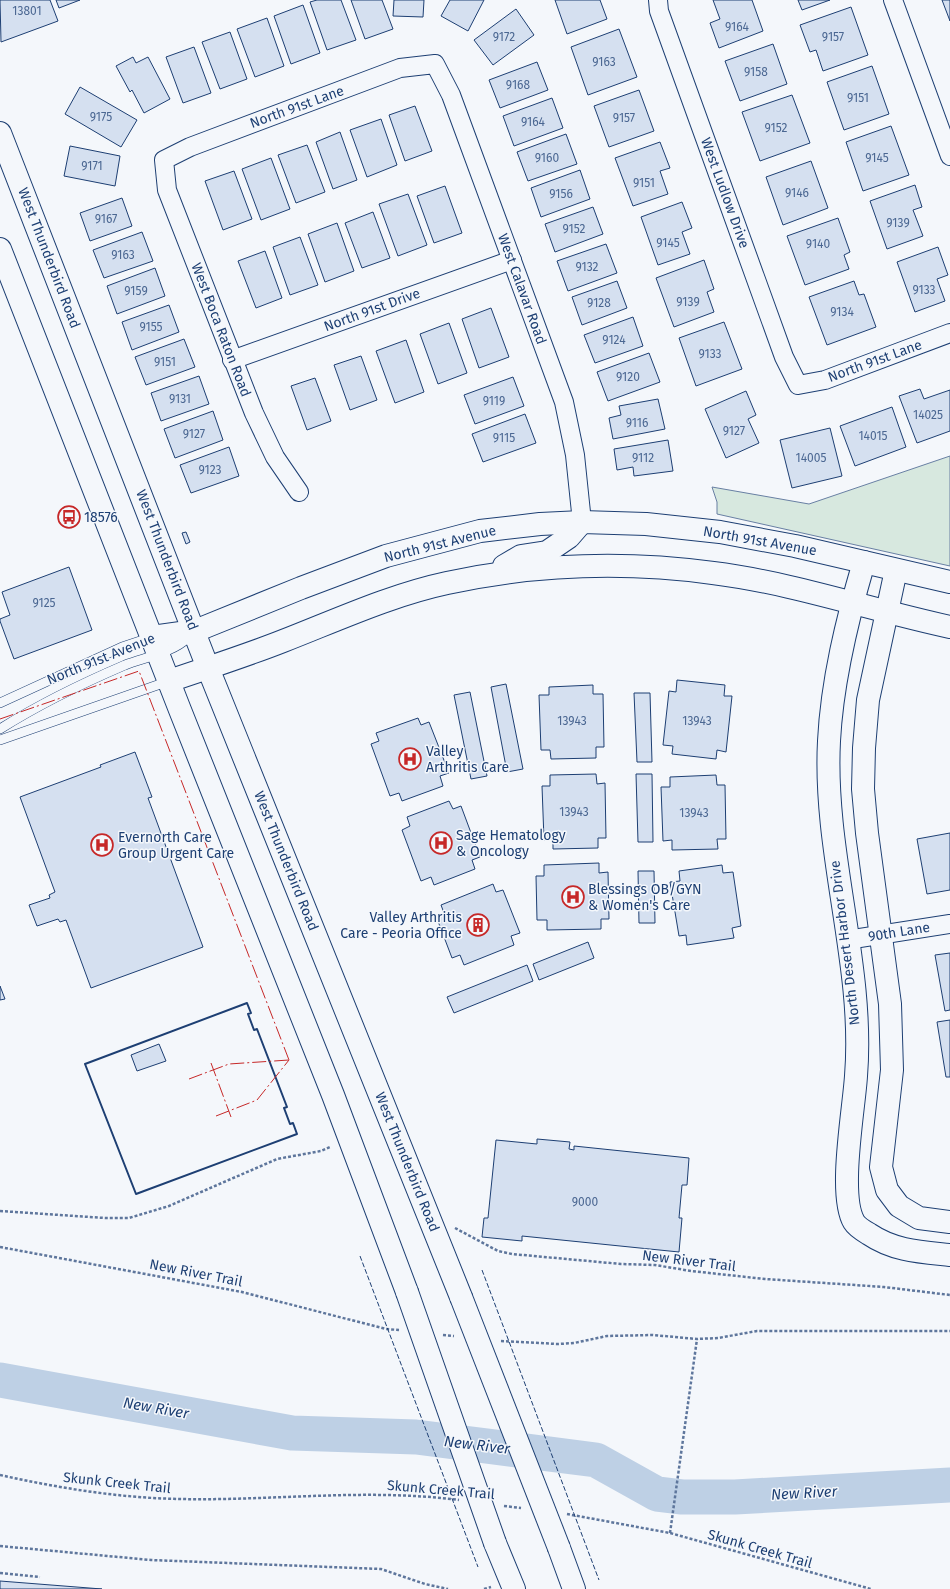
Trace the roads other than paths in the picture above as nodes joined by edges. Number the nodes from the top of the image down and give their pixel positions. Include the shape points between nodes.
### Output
1 (658, 0) edge
2 (894, 0) edge
3 (435, 64) joint
4 (0, 133) edge
5 (950, 156) edge
6 (164, 160) joint
7 (0, 249) edge
8 (512, 260) junction
9 (950, 334) edge
10 (232, 360) junction
11 (798, 384) joint
12 (299, 492) dead end
13 (582, 522) junction
14 (864, 562) junction
15 (896, 570) junction
16 (487, 576) junction
17 (950, 582) edge
18 (851, 604) junction
19 (886, 612) junction
20 (950, 627) edge
21 (195, 631) junction
22 (155, 645) junction
23 (208, 668) junction
24 (168, 681) junction
25 (0, 703) edge
26 (0, 729) edge
27 (0, 740) edge
28 (950, 924) edge
29 (881, 935) junction
30 (847, 940) junction
31 (950, 1222) edge
32 (950, 1255) edge
33 (514, 1589) edge
34 (574, 1589) edge

1 - 11 street, West Ludlow Drive via 659,11 784,356
2 - 5 street
3 - 6 street, North 91st Lane via 400,68 190,147
3 - 8 street, West Calavar Road via 451,95
4 - 21 main road, West Thunderbird Road
6 - 10 street, West Boca Raton Road via 166,190
7 - 22 main road
8 - 10 street, North 91st Drive
8 - 13 street, West Calavar Road via 565,408 576,455
9 - 11 street, North 91st Lane via 826,380
10 - 12 street, West Boca Raton Road via 276,457
13 - 14 main road, North 91st Avenue via 646,524 720,532
13 - 16 main road via 569,537 547,552 521,556
13 - 21 main road, North 91st Avenue via 480,531 386,556
14 - 15 main road, North 91st Avenue
14 - 18 main road, North Desert Harbor Drive
15 - 17 main road, North 91st Avenue
15 - 19 main road
16 - 18 main road via 552,568 645,566 721,574 786,586
16 - 23 main road via 398,596
18 - 19 main road
18 - 30 main road, North Desert Harbor Drive via 833,698 828,772 833,847
19 - 20 main road
19 - 29 main road via 868,700 863,789
21 - 22 main road, North 91st Avenue
21 - 23 main road, West Thunderbird Road
22 - 24 main road
22 - 25 lane, North 91st Avenue via 122,647
22 - 26 lane via 126,665
23 - 24 main road
23 - 34 main road, West Thunderbird Road, bridge via 461,1297
24 - 27 lane
24 - 33 main road, bridge via 350,1140 407,1292 495,1543
28 - 29 street, 90th Lane
29 - 30 street, 90th Lane
29 - 31 main road via 890,1004 892,1070 881,1167 887,1190 899,1206 919,1218
30 - 32 main road, North Desert Harbor Drive via 855,1004 856,1074 846,1185 854,1222 887,1245 905,1250

